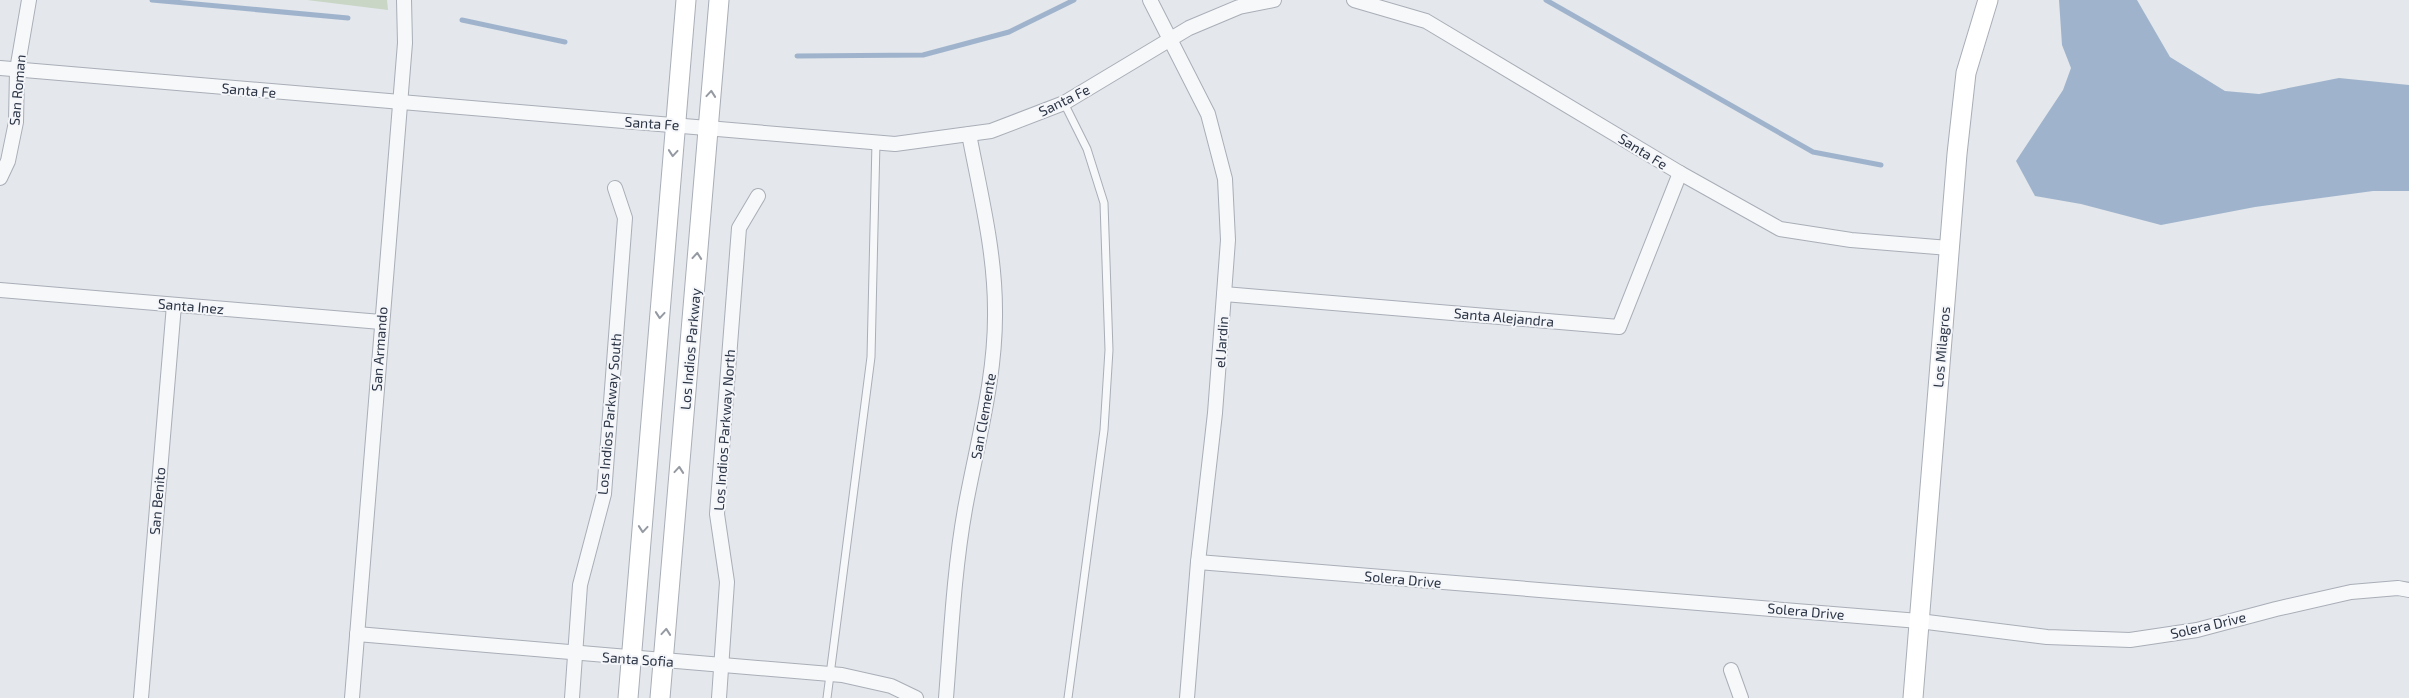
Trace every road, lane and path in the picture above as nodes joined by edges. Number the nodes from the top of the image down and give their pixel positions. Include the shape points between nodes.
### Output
1 (30, 0) edge
2 (404, 0) edge
3 (686, 0) edge
4 (719, 0) edge
5 (1150, 0) edge
6 (1274, 0) edge
7 (1354, 0) edge
8 (1988, 0) edge
9 (1171, 38) junction
10 (0, 68) edge
11 (17, 70) junction
12 (398, 103) junction
13 (1064, 103) junction
14 (676, 125) junction
15 (708, 127) junction
16 (969, 134) junction
17 (876, 142) junction
18 (1680, 173) junction
19 (0, 178) edge
20 (615, 188) dead end
21 (758, 196) dead end
22 (1949, 248) junction
23 (0, 290) edge
24 (1224, 294) junction
25 (174, 305) junction
26 (381, 322) junction
27 (1198, 562) junction
28 (2409, 590) edge
29 (1919, 621) junction
30 (358, 634) junction
31 (574, 654) junction
32 (632, 659) junction
33 (664, 660) junction
34 (721, 665) junction
35 (1732, 670) dead end
36 (829, 674) junction
37 (141, 698) edge
38 (352, 698) edge
39 (572, 698) edge
40 (628, 698) edge
41 (660, 698) edge
42 (719, 698) edge
43 (826, 698) edge
44 (916, 698) edge
45 (946, 698) edge
46 (1068, 698) edge
47 (1187, 698) edge
48 (1740, 698) edge
49 (1913, 698) edge

1 - 11 street, San Roman
2 - 12 street, San Armando via 405,43
3 - 14 street
15 -> 4 street, Los Indios Parkway
5 - 9 street, el Jardin
6 - 9 street, Santa Fe via 1238,7
7 - 18 street, Santa Fe via 1426,21
8 - 22 street, Los Milagros via 1966,73
9 - 13 street, Santa Fe
9 - 24 street, el Jardin via 1208,114 1225,179 1228,240
10 - 11 street, Santa Fe
11 - 12 street, Santa Fe
11 - 19 street, San Roman via 16,122 8,161
12 - 14 street, Santa Fe
12 - 26 street, San Armando
13 - 16 street, Santa Fe via 991,131
13 - 46 lane via 1087,149 1104,203 1109,350 1104,430
14 - 15 street, Santa Fe
14 -> 32 street
15 - 17 street, Santa Fe
33 -> 15 street, Los Indios Parkway
16 - 17 street, Santa Fe via 894,144
16 - 45 street, San Clemente via 988,238 995,310 992,374 963,529
17 - 36 lane via 871,357
18 - 22 street, Santa Fe via 1780,229 1851,240
18 - 24 street, Santa Alejandra via 1619,327
20 - 31 street, Los Indios Parkway South via 625,218 604,494 580,585
21 - 34 street, Los Indios Parkway North via 739,228 717,514 727,582
22 - 29 street, Los Milagros
23 - 25 street, Santa Inez
24 - 27 street, el Jardin via 1216,413
25 - 26 street, Santa Inez
25 - 37 street, San Benito
26 - 30 street, San Armando
27 - 29 street, Solera Drive
27 - 47 street, el Jardin
28 - 29 street, Solera Drive via 2351,592 2197,630 2130,640 2048,637
29 - 49 street, Los Milagros
30 - 31 street, Santa Sofia
30 - 38 street, San Armando
31 - 32 street, Santa Sofia
31 - 39 street, Los Indios Parkway South
32 - 33 street, Santa Sofia
32 - 40 street
33 - 34 street, Santa Sofia
33 - 41 street, Los Indios Parkway
34 - 36 street, Santa Sofia
34 - 42 street, Los Indios Parkway North
35 - 48 street
36 - 43 lane
36 - 44 street, Santa Sofia via 891,686

